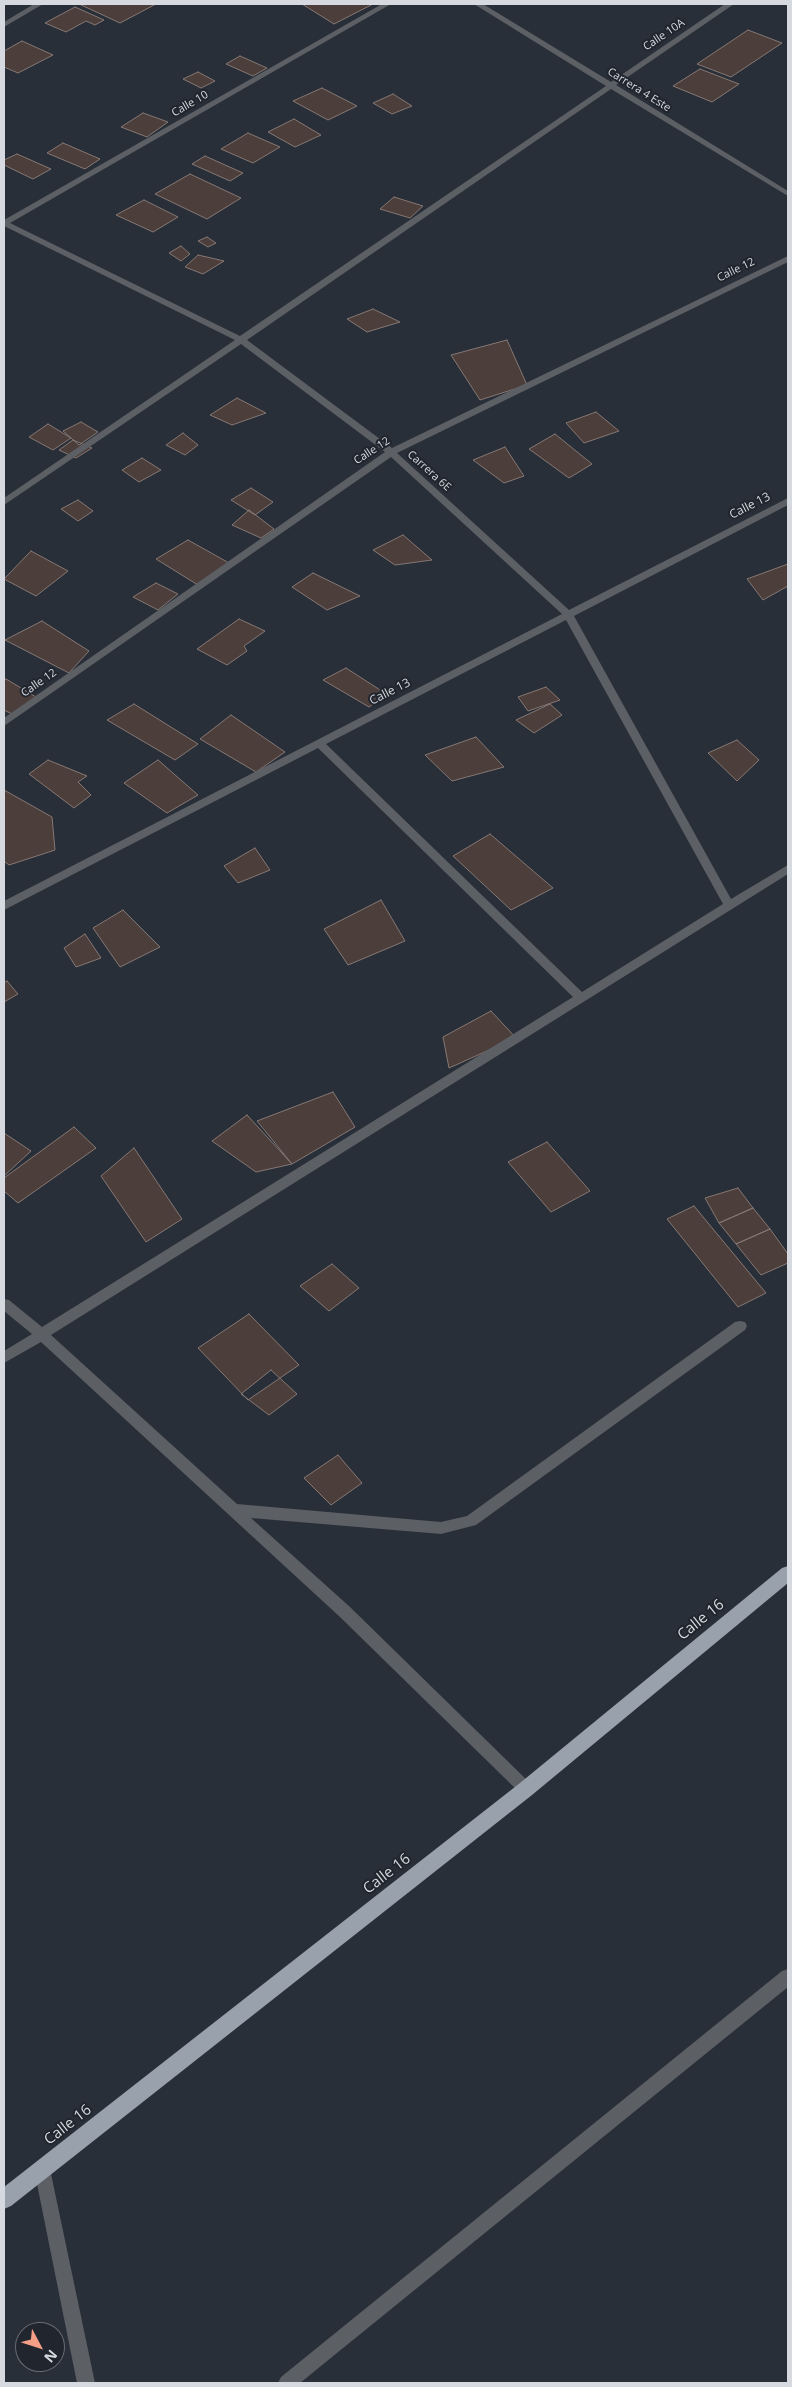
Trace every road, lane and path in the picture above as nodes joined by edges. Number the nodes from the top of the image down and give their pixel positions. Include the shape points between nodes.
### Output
1 (39, 4) edge
2 (387, 4) edge
3 (478, 4) edge
4 (730, 4) edge
5 (4, 25) edge
6 (610, 86) junction
7 (788, 194) edge
8 (4, 223) edge
9 (788, 259) edge
10 (240, 340) junction
11 (390, 452) junction
12 (788, 501) edge
13 (4, 502) edge
14 (568, 614) junction
15 (4, 723) edge
16 (319, 743) junction
17 (788, 869) edge
18 (4, 906) edge
19 (729, 906) junction
20 (581, 998) junction
21 (4, 1304) edge
22 (740, 1326) dead end
23 (41, 1334) junction
24 (4, 1358) edge
25 (233, 1510) junction
26 (788, 1573) edge
27 (526, 1789) junction
28 (788, 1977) edge
29 (42, 2169) junction
30 (4, 2199) edge
31 (86, 2383) edge
32 (287, 2383) edge

1 - 5 street
2 - 8 street, Calle 10
3 - 6 street, Carrera 4 Este
4 - 6 street, Calle 10A
6 - 7 street, Carrera 4 Este
6 - 10 street, Calle 10A
8 - 10 street, Carrera 6E
9 - 11 street, Calle 12
10 - 11 street, Carrera 6E
10 - 13 street, Calle 10A
11 - 14 street, Carrera 6E
11 - 15 street, Calle 12
12 - 14 street, Calle 13
14 - 16 street, Calle 13
14 - 19 street, Carrera 6E
16 - 18 street, Calle 13
16 - 20 street
17 - 19 street
19 - 20 street
20 - 23 street
21 - 23 street
22 - 25 street via 470,1521 440,1528
23 - 24 street
23 - 25 street
25 - 27 street via 346,1612
26 - 27 highway, Calle 16
27 - 29 highway, Calle 16
28 - 32 street
29 - 30 highway, Calle 16
29 - 31 street

